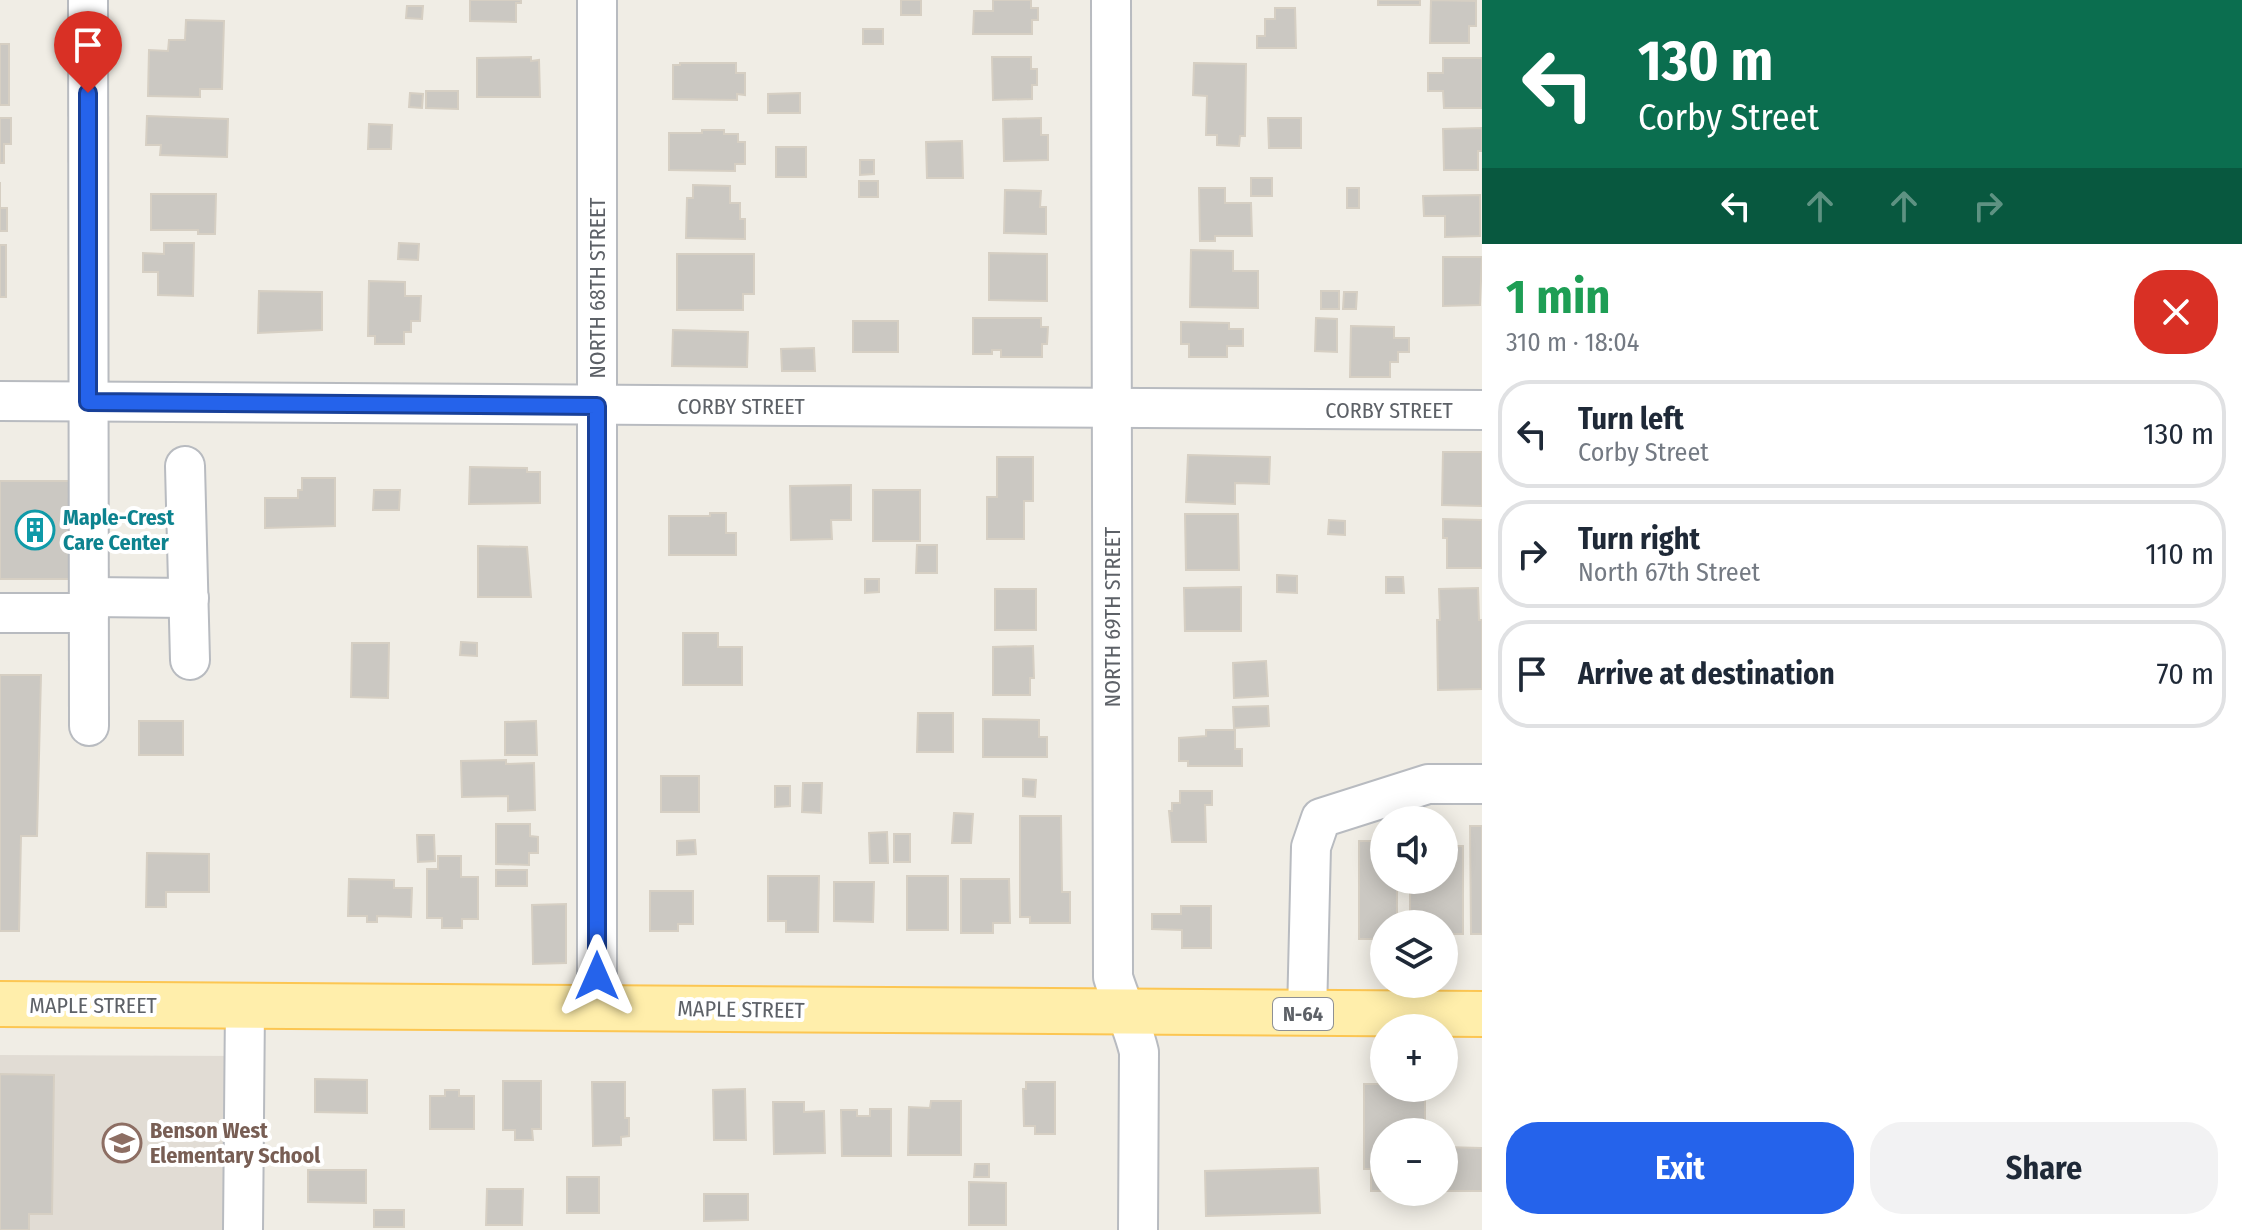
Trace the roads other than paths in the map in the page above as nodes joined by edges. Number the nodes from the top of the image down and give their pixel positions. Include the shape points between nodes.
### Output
1 (88, 0) edge
2 (597, 0) edge
3 (1111, 0) edge
4 (0, 401) edge
5 (88, 402) junction
6 (597, 406) junction
7 (1112, 408) junction
8 (1482, 410) edge
9 (185, 466) dead end
10 (189, 598) junction
11 (89, 605) junction
12 (0, 613) edge
13 (190, 660) dead end
14 (89, 726) dead end
15 (1482, 784) edge
16 (0, 1004) edge
17 (245, 1005) junction
18 (597, 1008) junction
19 (1124, 1013) junction
20 (1307, 1014) junction
21 (1482, 1014) edge
22 (243, 1230) edge
23 (1138, 1230) edge

1 - 5 street
2 - 6 street, NORTH 68TH STREET
3 - 7 street, NORTH 69TH STREET
4 - 5 street, CORBY STREET
5 - 6 street, CORBY STREET
5 - 11 street
6 - 7 street, CORBY STREET
6 - 18 street, NORTH 68TH STREET
7 - 8 street, CORBY STREET
7 - 19 street, NORTH 69TH STREET via 1113,977
9 - 10 street
10 - 11 street
10 - 13 street
11 - 12 street
11 - 14 street
15 - 20 street via 1428,784 1321,818 1311,847
16 - 17 main road, MAPLE STREET / N-64
17 - 18 main road, MAPLE STREET / N-64
17 - 22 street
18 - 19 main road, MAPLE STREET / N-64
19 - 20 main road, MAPLE STREET / N-64
19 - 23 street, NORTH 69TH STREET via 1139,1052
20 - 21 main road, MAPLE STREET / N-64

